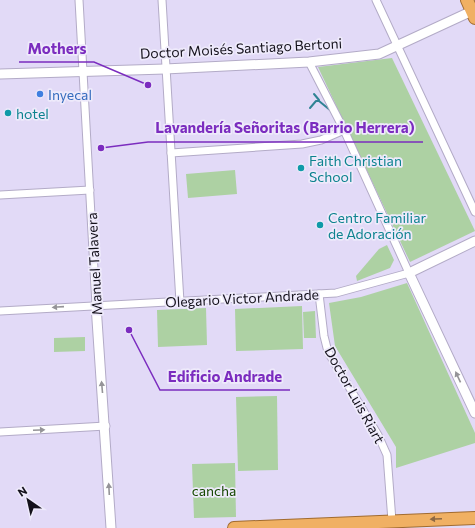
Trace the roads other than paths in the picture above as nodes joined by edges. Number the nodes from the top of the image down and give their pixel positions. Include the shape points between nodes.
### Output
1 (79, 0) edge
2 (162, 0) edge
3 (376, 0) edge
4 (467, 0) edge
5 (474, 13) edge
6 (397, 47) junction
7 (309, 62) junction
8 (165, 69) junction
9 (84, 70) junction
10 (0, 74) edge
11 (344, 130) junction
12 (171, 153) junction
13 (90, 190) junction
14 (0, 195) edge
15 (475, 212) edge
16 (475, 241) edge
17 (409, 272) junction
18 (319, 294) junction
19 (180, 302) junction
20 (96, 305) junction
21 (0, 311) edge
22 (475, 412) edge
23 (106, 426) junction
24 (0, 432) edge
25 (475, 518) edge
26 (392, 521) junction
27 (111, 528) edge
28 (234, 528) edge

1 - 9 street, Manuel Talavera
2 - 8 street
3 - 6 street
4 - 5 highway
5 - 6 street, Doctor Moisés Santiago Bertoni
6 - 7 street, Doctor Moisés Santiago Bertoni via 379,54
6 - 15 street
7 - 8 street, Doctor Moisés Santiago Bertoni
7 - 11 street
8 - 9 street, Doctor Moisés Santiago Bertoni
8 - 12 street
9 - 10 street, Doctor Moisés Santiago Bertoni
9 - 13 street, Manuel Talavera
11 - 12 street via 321,140 302,144
11 - 17 street
12 - 19 street
13 - 14 street
13 - 20 street, Manuel Talavera
16 - 17 street, Olegario Victor Andrade
17 - 18 street, Olegario Victor Andrade via 354,290
22 -> 17 street
18 - 19 street, Olegario Victor Andrade
18 - 26 street, Doctor Luis Riart via 328,352 378,435 387,455
19 - 20 street, Olegario Victor Andrade
20 -> 21 street, Olegario Victor Andrade
23 -> 20 street, Manuel Talavera
24 -> 23 street
27 -> 23 street, Manuel Talavera
25 -> 26 highway
26 - 28 highway

